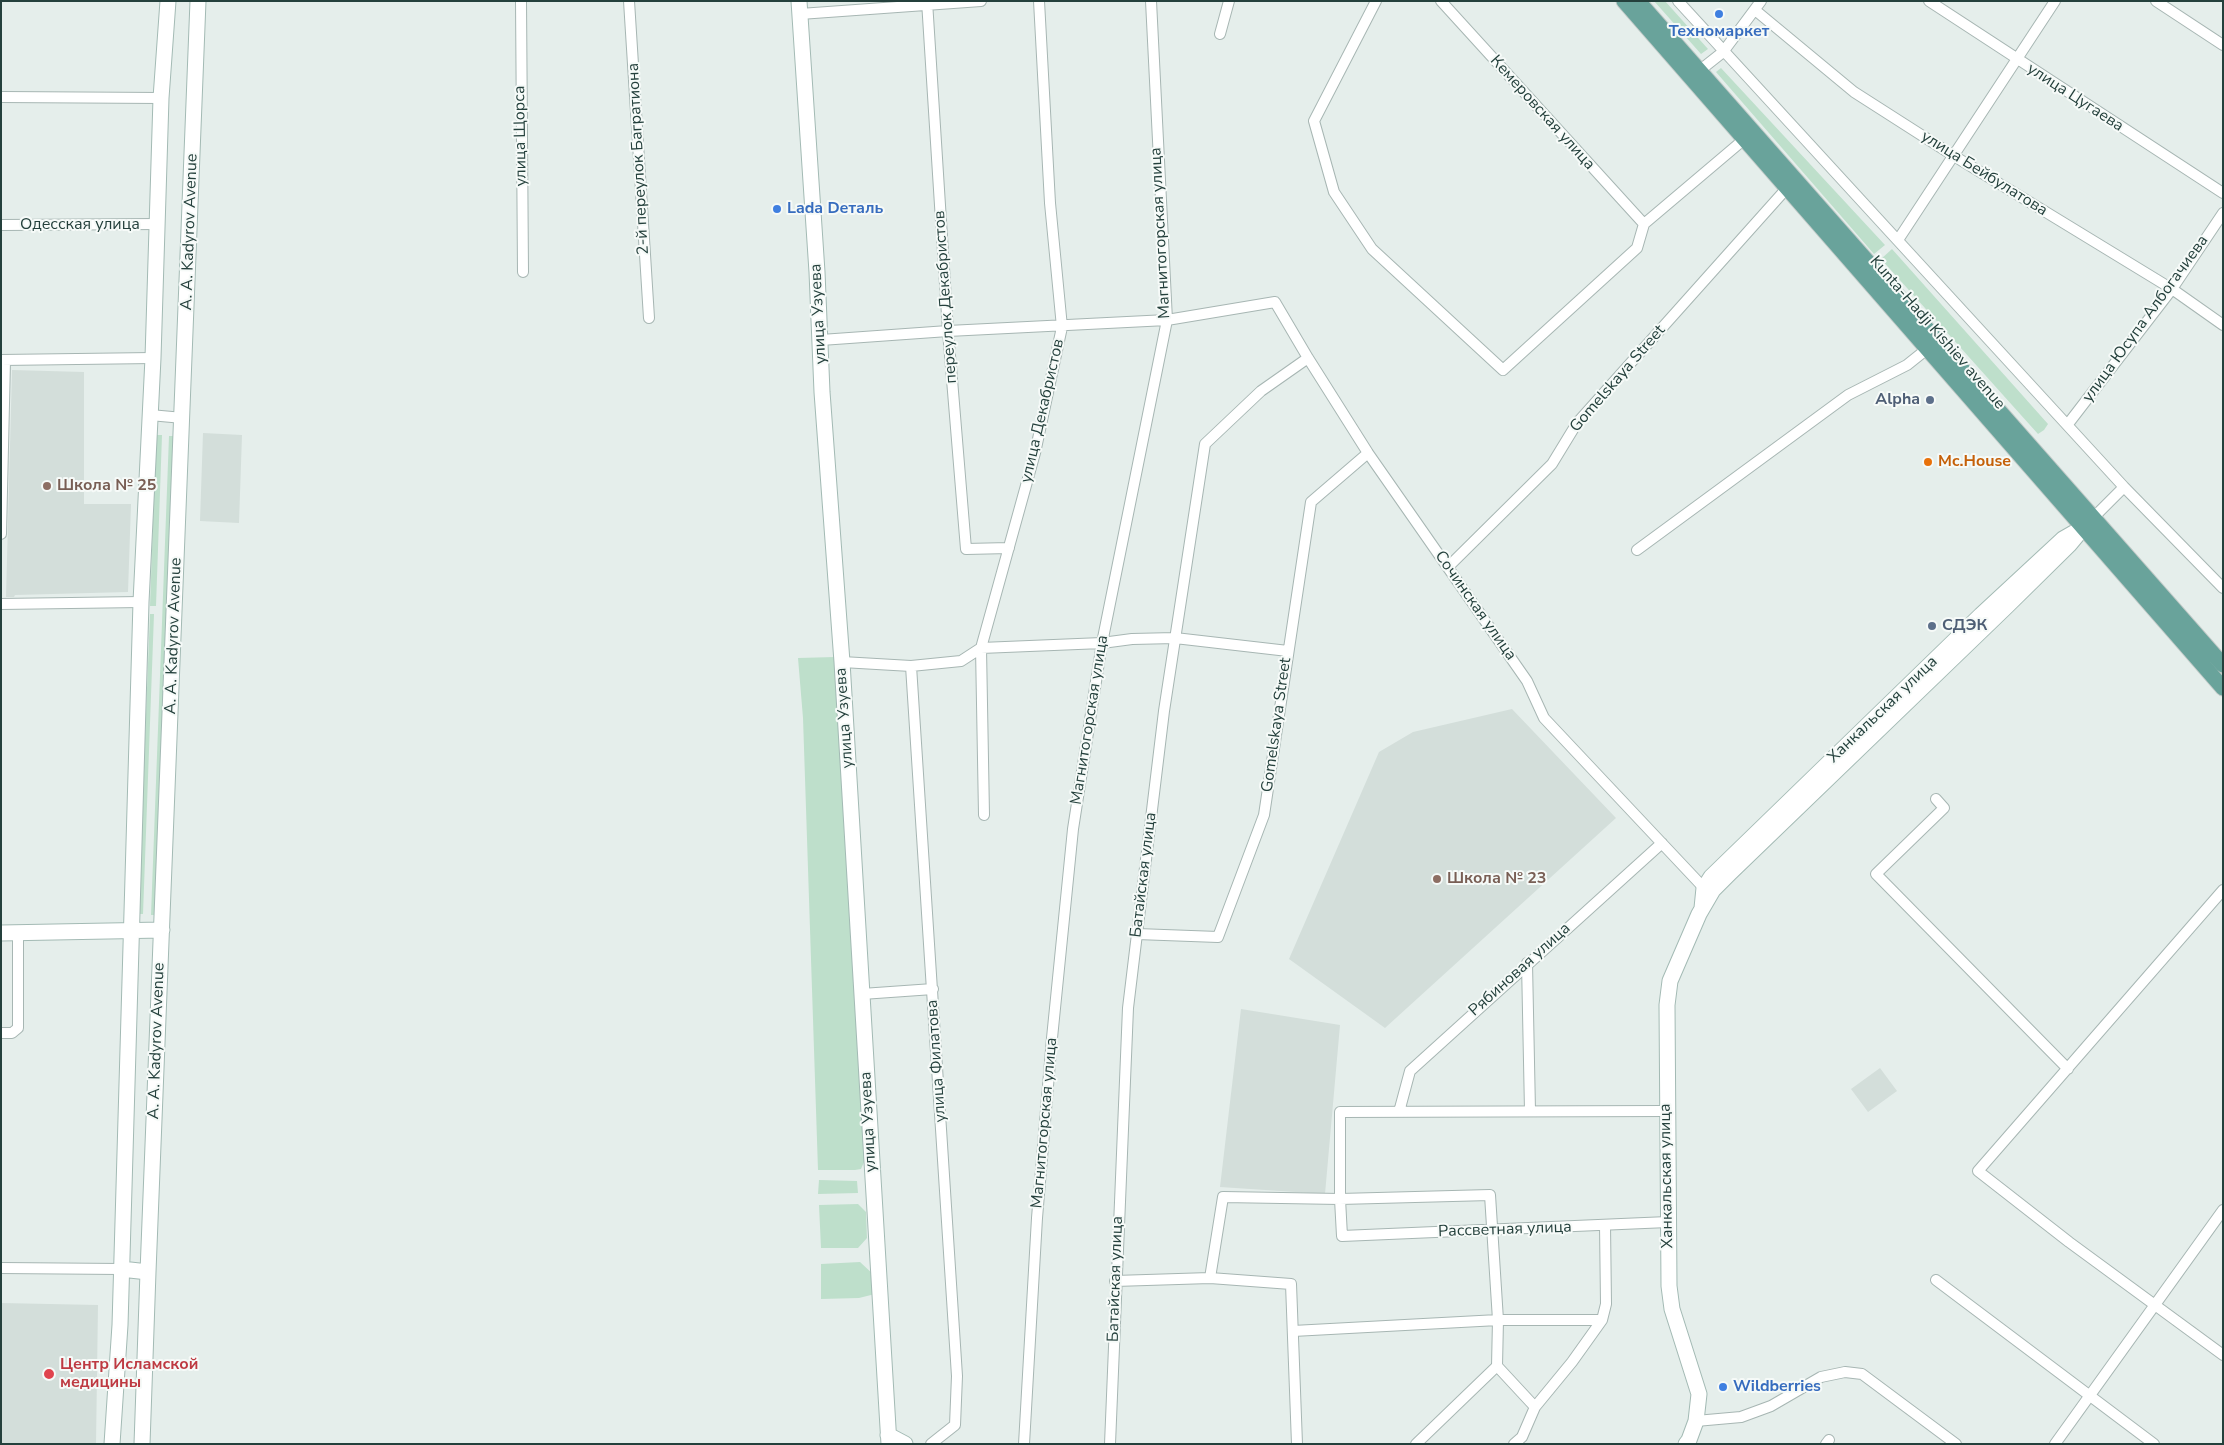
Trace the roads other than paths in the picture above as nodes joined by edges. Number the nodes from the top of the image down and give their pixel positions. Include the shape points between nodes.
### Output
1 (168, 1) edge
2 (198, 1) edge
3 (521, 1) edge
4 (630, 1) edge
5 (981, 1) edge
6 (1039, 1) edge
7 (1151, 1) edge
8 (1229, 1) edge
9 (1376, 1) edge
10 (1441, 1) edge
11 (1624, 1) edge
12 (1638, 1) edge
13 (1678, 1) edge
14 (1929, 1) edge
15 (2055, 1) edge
16 (2156, 1) edge
17 (927, 3) edge
18 (1758, 6) edge
19 (800, 8) edge
20 (1220, 34) dead end
21 (2223, 45) edge
22 (1723, 52) junction
23 (1670, 53) junction
24 (2017, 60) junction
25 (1699, 71) junction
26 (1, 97) edge
27 (161, 98) junction
28 (1748, 135) junction
29 (1954, 156) junction
30 (1787, 188) junction
31 (2223, 193) edge
32 (2223, 213) edge
33 (159, 224) junction
34 (1644, 224) junction
35 (1, 225) edge
36 (1898, 240) junction
37 (523, 272) dead end
38 (2172, 289) junction
39 (649, 318) dead end
40 (1167, 320) junction
41 (2223, 325) edge
42 (1062, 327) junction
43 (948, 331) junction
44 (821, 340) junction
45 (1927, 349) junction
46 (153, 358) junction
47 (1308, 358) junction
48 (3, 360) edge
49 (1971, 378) junction
50 (150, 415) junction
51 (183, 418) junction
52 (2068, 424) junction
53 (1368, 452) junction
54 (2124, 487) junction
55 (2089, 522) junction
56 (1, 534) edge
57 (1009, 548) junction
58 (1637, 550) dead end
59 (1448, 567) junction
60 (2220, 586) edge
61 (141, 602) junction
62 (1, 604) edge
63 (1175, 638) junction
64 (1102, 643) junction
65 (981, 648) junction
66 (1288, 651) junction
67 (842, 662) junction
68 (2223, 665) edge
69 (911, 666) junction
70 (2223, 688) edge
71 (1936, 799) dead end
72 (984, 815) dead end
73 (1662, 842) junction
74 (1704, 888) junction
75 (2223, 890) edge
76 (1702, 908) junction
77 (130, 930) junction
78 (162, 930) junction
79 (1, 933) edge
80 (18, 933) junction
81 (1137, 934) junction
82 (1528, 963) junction
83 (933, 989) junction
84 (862, 994) junction
85 (1, 1033) edge
86 (2068, 1069) junction
87 (1530, 1111) junction
88 (1667, 1111) junction
89 (1398, 1112) junction
90 (1340, 1198) junction
91 (2223, 1210) edge
92 (1668, 1222) junction
93 (1606, 1225) junction
94 (1492, 1230) junction
95 (1, 1268) edge
96 (121, 1269) junction
97 (148, 1272) junction
98 (1210, 1278) junction
99 (1936, 1280) dead end
100 (1116, 1281) junction
101 (2155, 1306) junction
102 (1498, 1320) junction
103 (1602, 1320) junction
104 (1293, 1331) junction
105 (2223, 1354) edge
106 (1497, 1366) junction
107 (2089, 1396) junction
108 (1535, 1407) junction
109 (1696, 1421) junction
110 (889, 1440) edge
111 (1521, 1441) edge
112 (112, 1444) edge
113 (142, 1444) edge
114 (905, 1444) edge
115 (931, 1444) edge
116 (1024, 1444) edge
117 (1110, 1444) edge
118 (1297, 1444) edge
119 (1416, 1444) edge
120 (1686, 1444) edge
121 (1956, 1444) edge
122 (2055, 1444) edge
123 (2154, 1444) edge

1 - 27 street, A. A. Kadyrov Avenue
2 - 51 street, A. A. Kadyrov Avenue
3 - 37 street, улица Щорса
4 - 39 street, 2-й переулок Багратиона
5 - 17 street
6 - 42 street, улица Декабристов via 1050,203
7 - 40 street, Магнитогорская улица
8 - 20 street
9 - 34 street via 1314,120 1334,192 1372,249 1503,370 1637,248
10 - 34 street, Кемеровская улица
11 - 23 main road, Kunta-Hadji Kishiev avenue
12 - 25 main road, Kunta-Hadji Kishiev avenue
13 - 22 street
14 - 24 street, улица Цугаева
15 - 24 street
16 - 21 street
17 - 19 street
17 - 43 street, переулок Декабристов
18 - 22 street
18 - 29 street, улица Бейбулатова via 1854,92
19 - 44 street, улица Узуева
22 - 25 street
22 - 36 street
23 - 25 street
23 - 28 main road, Kunta-Hadji Kishiev avenue
24 - 29 street
24 - 31 street, улица Цугаева
25 - 28 main road, Kunta-Hadji Kishiev avenue
26 - 27 street
27 - 33 street, A. A. Kadyrov Avenue
28 - 30 main road, Kunta-Hadji Kishiev avenue
28 - 34 street
28 - 49 main road, Kunta-Hadji Kishiev avenue
29 - 36 street
29 - 38 street, улица Бейбулатова
30 - 45 main road, Kunta-Hadji Kishiev avenue
30 - 59 street, Gomelskaya Street via 1577,423 1552,464
32 - 38 street, улица Юсупа Албогачиева
33 - 35 street, Одесская улица
33 - 46 street, A. A. Kadyrov Avenue
36 - 52 street
38 - 41 street, улица Бейбулатова
38 - 52 street, улица Юсупа Албогачиева
40 - 42 street
40 - 47 street, Сочинская улица via 1276,302
40 - 64 street, Магнитогорская улица
42 - 43 street
42 - 57 street, улица Декабристов via 1035,453
43 - 44 street
43 - 57 street, переулок Декабристов via 966,549
44 - 67 street, улица Узуева
45 - 49 street
45 - 55 main road, Kunta-Hadji Kishiev avenue
45 - 58 street via 1907,365 1848,395
46 - 48 street
46 - 50 street, A. A. Kadyrov Avenue
47 - 53 street, Сочинская улица
47 - 63 street, Батайская улица via 1261,391 1205,444
48 - 56 street
49 - 55 main road, Kunta-Hadji Kishiev avenue
50 - 51 street
50 - 61 street, A. A. Kadyrov Avenue
51 - 78 street, A. A. Kadyrov Avenue
52 - 54 street
53 - 59 street, Сочинская улица
53 - 66 street, Gomelskaya Street via 1311,502
54 - 55 street
54 - 60 street
55 - 68 main road, Kunta-Hadji Kishiev avenue
55 - 70 main road, Kunta-Hadji Kishiev avenue
55 - 74 street, Ханкальская улица via 2063,539 1981,614 1764,824
55 - 76 street, Ханкальская улица via 2007,606 1730,873 1713,890
57 - 65 street, улица Декабристов
59 - 73 street, Сочинская улица via 1527,681 1544,718
61 - 62 street
61 - 77 street, A. A. Kadyrov Avenue
63 - 64 street
63 - 66 street
63 - 81 street, Батайская улица
64 - 65 street
64 - 116 street, Магнитогорская улица via 1073,830 1052,1038 1037,1218
65 - 69 street via 961,661
65 - 72 street, улица Декабристов
66 - 81 street, Gomelskaya Street via 1264,815 1218,937
67 - 69 street
67 - 84 street, улица Узуева
69 - 83 street, улица Филатова
71 - 86 street via 1944,808 1876,874
73 - 74 street, Сочинская улица
73 - 82 street, Рябиновая улица
74 - 76 street, Ханкальская улица
75 - 86 street
76 - 88 street, Ханкальская улица via 1667,994
77 - 78 street
77 - 80 street
77 - 96 street, A. A. Kadyrov Avenue
78 - 97 street, A. A. Kadyrov Avenue
79 - 80 street
80 - 85 street via 18,1028 12,1033
81 - 100 street, Батайская улица via 1128,1008
82 - 87 street
82 - 89 street, Рябиновая улица via 1410,1071
83 - 84 street
83 - 115 street, улица Филатова via 957,1376 955,1425
84 - 110 street, улица Узуева
86 - 101 street via 1978,1171
87 - 88 street
87 - 89 street
88 - 92 street, Ханкальская улица
89 - 90 street via 1340,1112
90 - 94 street via 1490,1195
90 - 94 street, Рассветная улица via 1342,1236
90 - 98 street via 1222,1196
91 - 101 street
92 - 93 street, Рассветная улица
92 - 109 street, Ханкальская улица via 1672,1309 1699,1394
93 - 94 street, Рассветная улица
93 - 103 street via 1606,1304
94 - 102 street
95 - 96 street
96 - 97 street
96 - 112 street, A. A. Kadyrov Avenue
97 - 113 street, A. A. Kadyrov Avenue
98 - 100 street
98 - 104 street via 1292,1284
99 - 107 street
100 - 117 street, Батайская улица
101 - 105 street
101 - 107 street
102 - 103 street
102 - 104 street
102 - 106 street
103 - 108 street
104 - 118 street
106 - 108 street
106 - 119 street
107 - 122 street
107 - 123 street
108 - 111 street
109 - 120 street, Ханкальская улица
109 - 121 street via 1741,1417 1771,1406 1821,1377 1845,1372 1862,1374
110 - 114 street

